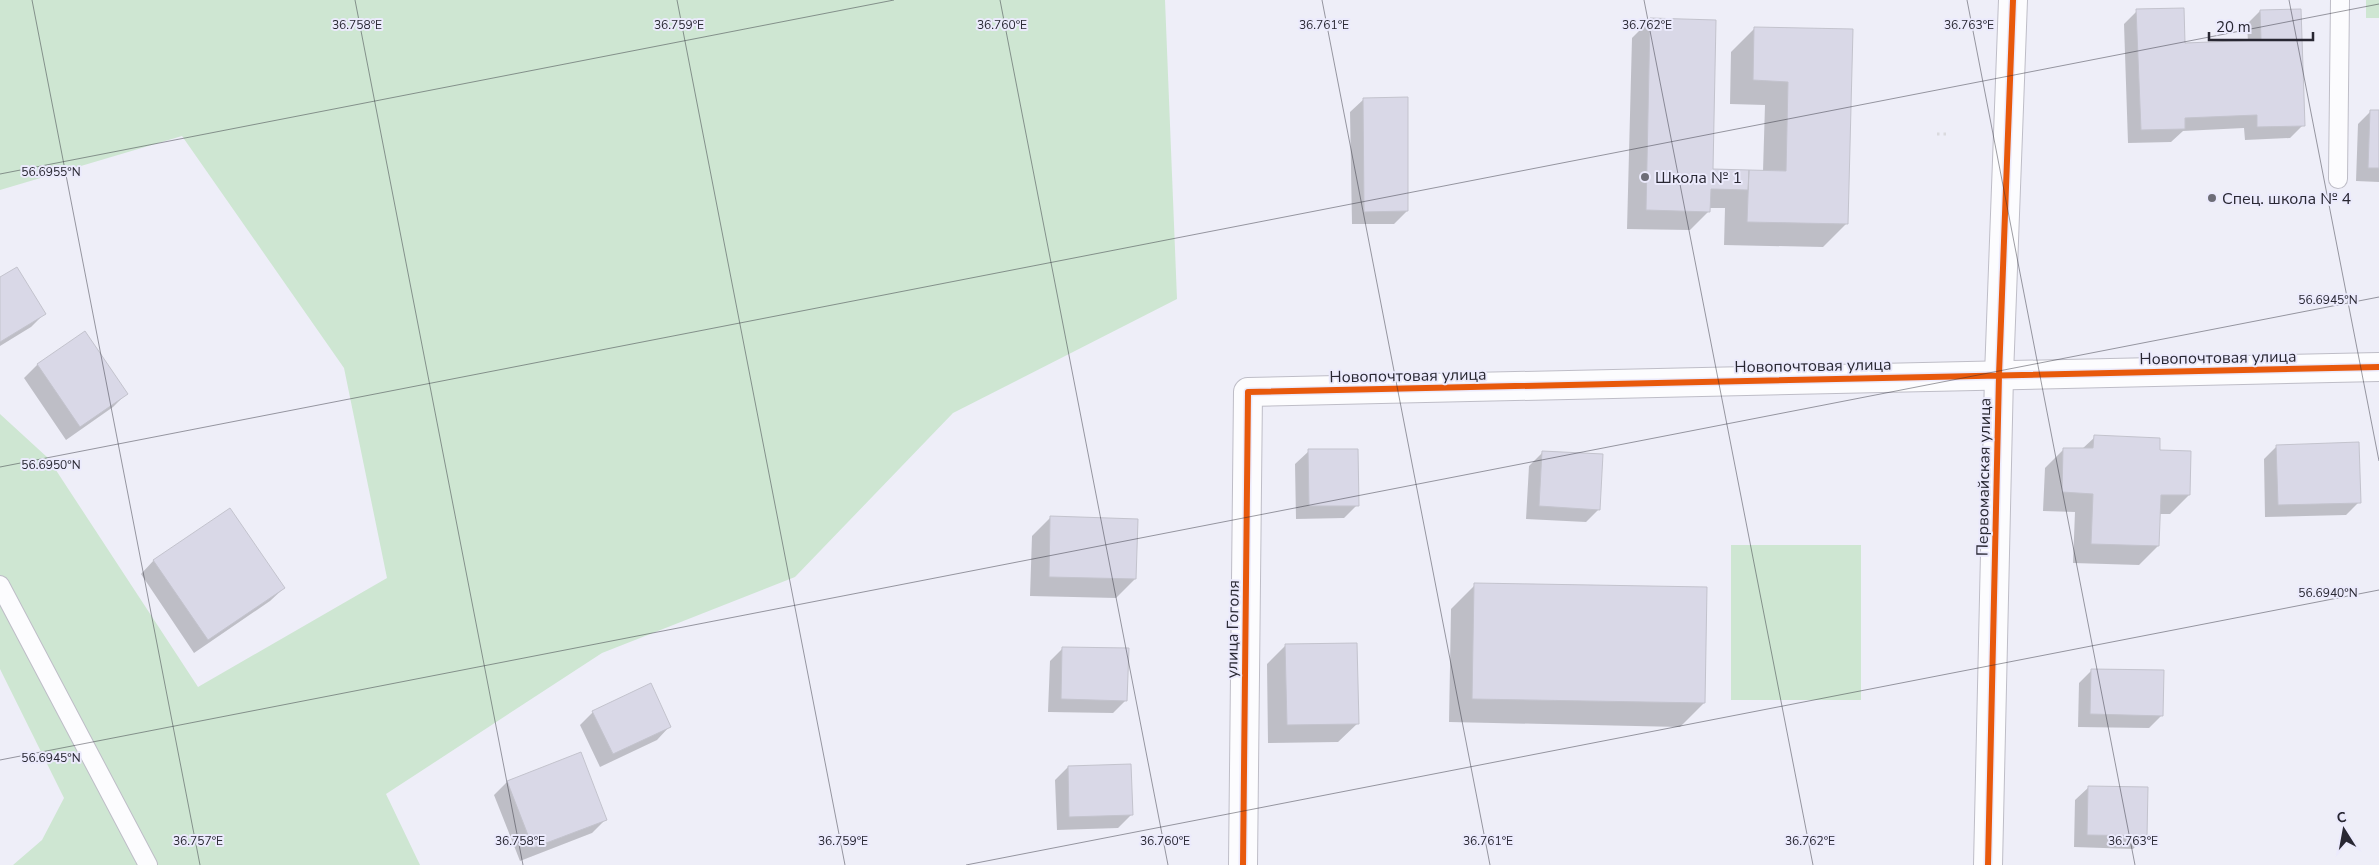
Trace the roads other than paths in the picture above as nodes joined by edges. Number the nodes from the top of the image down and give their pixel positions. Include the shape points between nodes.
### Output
1 (2013, 0) edge
2 (2340, 0) edge
3 (2338, 179) dead end
4 (2379, 367) edge
5 (1999, 375) junction
6 (1248, 392) joint
7 (0, 585) edge
8 (148, 865) edge
9 (1243, 865) edge
10 (1988, 865) edge

1 - 5 street, Первомайская улица
2 - 3 lane
4 - 5 street, Новопочтовая улица
5 - 6 street, Новопочтовая улица
5 - 10 street, Первомайская улица
6 - 9 street, улица Гоголя
7 - 8 lane

